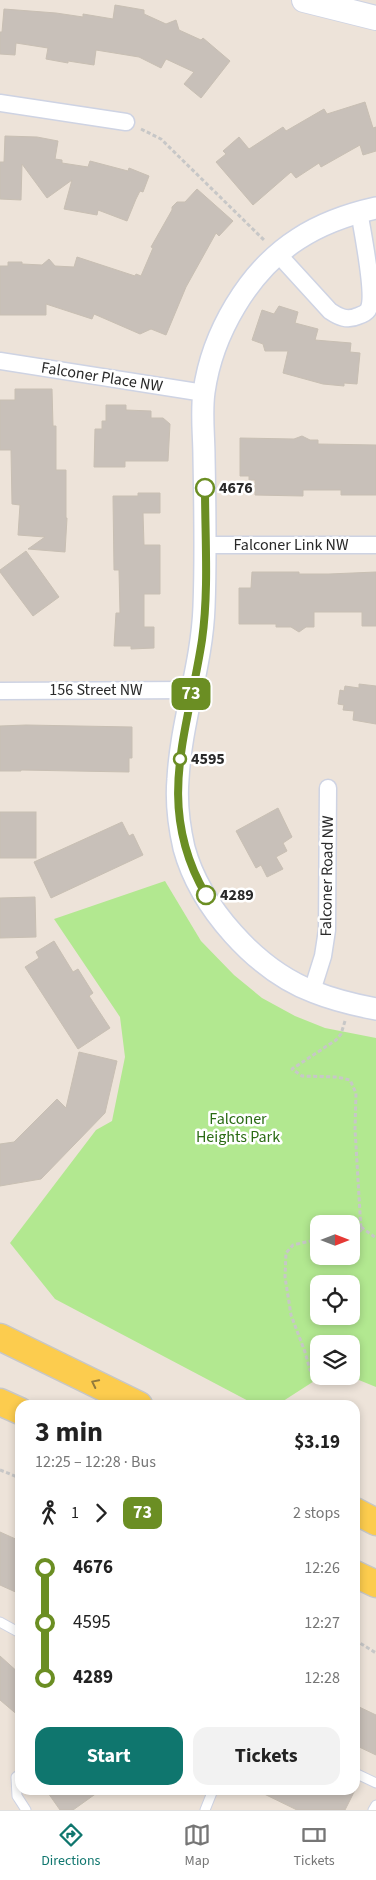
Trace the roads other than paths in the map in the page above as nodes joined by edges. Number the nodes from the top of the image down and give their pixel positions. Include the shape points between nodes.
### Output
1 (304, 0) edge
2 (376, 18) edge
3 (0, 103) edge
4 (126, 122) road end
5 (368, 210) edge
6 (278, 254) junction
7 (0, 361) edge
8 (204, 393) junction
9 (205, 545) junction
10 (376, 545) edge
11 (192, 690) junction
12 (0, 691) edge
13 (328, 788) dead end
14 (312, 992) junction
15 (376, 1009) edge
16 (0, 1337) edge
17 (129, 1400) edge
18 (0, 1402) edge
19 (15, 1409) edge
20 (360, 1514) edge
21 (376, 1522) edge
22 (360, 1576) edge
23 (376, 1584) edge
24 (0, 1622) edge
25 (15, 1630) edge
26 (360, 1776) edge
27 (376, 1782) edge
28 (17, 1795) edge
29 (210, 1795) edge
30 (376, 1805) edge
31 (26, 1810) edge
32 (205, 1810) edge
33 (373, 1810) edge

1 - 2 main road
3 - 4 street
5 - 6 street via 317,228
5 - 6 street via 373,295 368,310 360,315 350,319 330,311
6 - 8 street via 247,286 229,316 214,352
7 - 8 street, Falconer Place NW
8 - 9 street
9 - 10 street, Falconer Link NW
9 - 11 street via 202,639
11 - 12 street, 156 Street NW
11 - 14 street via 178,780 185,851 198,882 233,935 253,955
13 - 14 street, Falconer Road NW via 326,944
14 - 15 street
17 -> 16 main road
18 - 19 main road
20 - 21 main road
22 - 23 main road
24 - 25 lane
26 - 27 lane
28 - 31 lane
29 - 32 lane
30 - 33 lane

